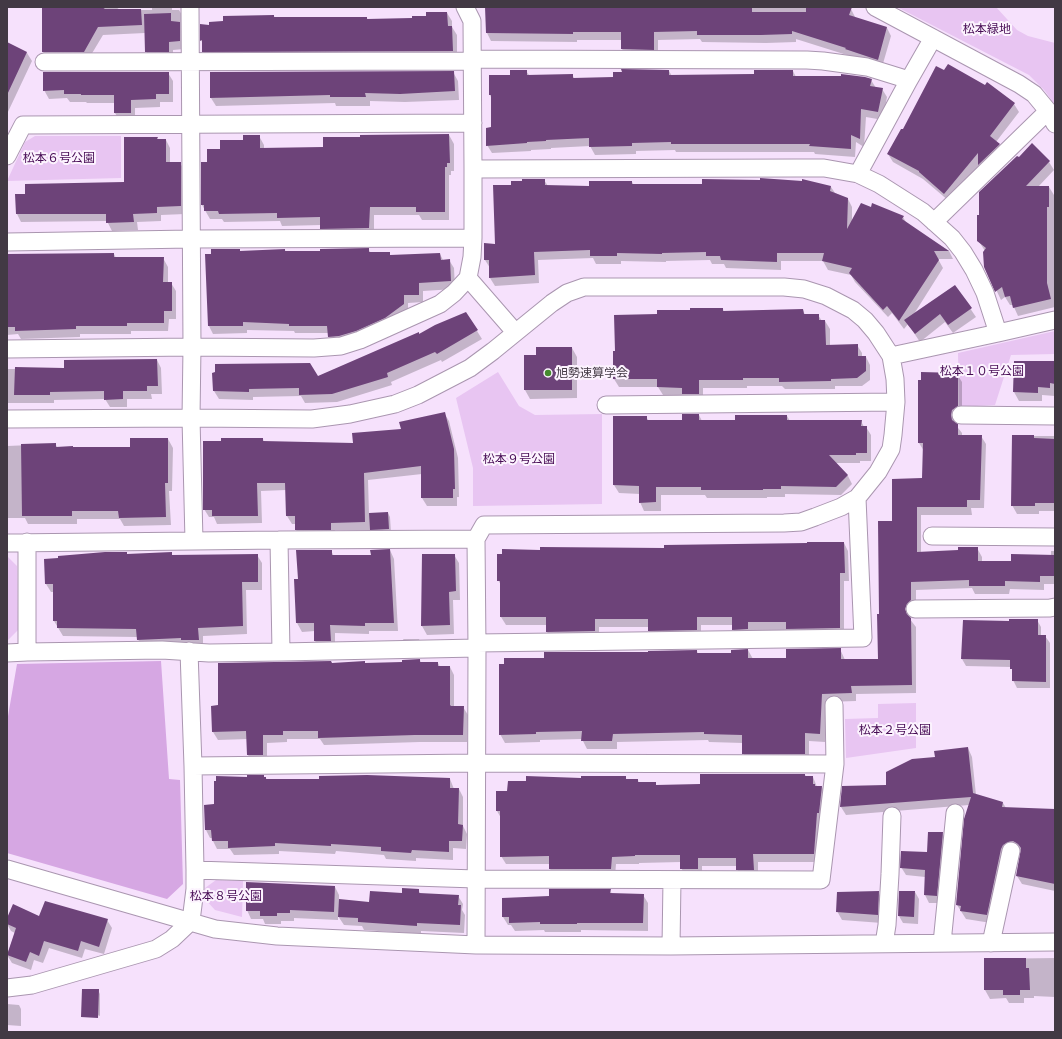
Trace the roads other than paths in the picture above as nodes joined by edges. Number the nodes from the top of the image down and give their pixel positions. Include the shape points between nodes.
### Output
1 (190, 7) edge
2 (466, 7) edge
3 (875, 7) edge
4 (933, 38) junction
5 (472, 60) junction
6 (190, 61) junction
7 (44, 62) dead end
8 (909, 80) junction
9 (1052, 118) edge
10 (473, 123) junction
11 (190, 124) junction
12 (7, 156) edge
13 (474, 169) junction
14 (858, 174) junction
15 (934, 222) junction
16 (473, 238) junction
17 (191, 239) junction
18 (7, 242) edge
19 (468, 278) junction
20 (1055, 320) edge
21 (515, 332) junction
22 (998, 333) junction
23 (192, 347) junction
24 (7, 349) edge
25 (891, 356) junction
26 (896, 402) junction
27 (606, 405) dead end
28 (961, 415) dead end
29 (1055, 416) edge
30 (190, 418) junction
31 (7, 419) edge
32 (857, 498) junction
33 (932, 536) dead end
34 (1055, 537) edge
35 (476, 539) junction
36 (194, 540) junction
37 (279, 540) junction
38 (27, 542) junction
39 (7, 543) edge
40 (1055, 607) edge
41 (915, 609) dead end
42 (477, 646) junction
43 (189, 651) junction
44 (27, 652) junction
45 (281, 652) junction
46 (7, 653) edge
47 (834, 705) dead end
48 (477, 763) junction
49 (835, 764) junction
50 (193, 766) junction
51 (955, 814) dead end
52 (892, 816) dead end
53 (1011, 851) dead end
54 (7, 869) edge
55 (195, 870) junction
56 (476, 879) junction
57 (672, 880) junction
58 (191, 921) junction
59 (1055, 942) edge
60 (942, 943) junction
61 (991, 943) junction
62 (884, 944) junction
63 (476, 945) junction
64 (671, 946) junction
65 (7, 988) edge

1 - 6 street
2 - 5 street via 472,21
3 - 4 street
4 - 8 street
4 - 9 street via 1034,94
5 - 6 street
5 - 8 street via 812,60 867,67
5 - 10 street
6 - 7 street
6 - 11 street
8 - 14 street
9 - 15 street
10 - 11 street
10 - 13 street
11 - 12 street via 23,125
11 - 17 street
13 - 14 street via 824,168
13 - 16 street
14 - 15 street via 879,184
15 - 22 street via 952,238 974,270 986,293
16 - 17 street
16 - 19 street
17 - 18 street
17 - 23 street
19 - 21 street
19 - 23 street via 440,304 341,346
20 - 22 street
21 - 25 street via 567,293 584,287 784,287 804,289 826,296 853,310 876,333
21 - 30 street via 470,368 395,404 312,419
22 - 25 street
23 - 24 street
23 - 30 street
25 - 26 street
26 - 27 street
26 - 32 street via 891,449 878,472
28 - 29 street
30 - 31 street
30 - 36 street
32 - 35 street via 801,522 484,525
32 - 42 street via 864,638
33 - 34 street
35 - 37 street
35 - 42 street
36 - 37 street
36 - 38 street
37 - 45 street
38 - 39 street
38 - 44 street
40 - 41 street
42 - 45 street
42 - 48 street
43 - 44 street
43 - 45 street
43 - 50 street
44 - 46 street
47 - 49 street
48 - 49 street
48 - 50 street
48 - 56 street
49 - 57 street via 821,880
50 - 55 street
51 - 60 street
52 - 62 street
53 - 61 street
54 - 58 street
55 - 56 street
55 - 58 street
56 - 57 street
56 - 63 street
57 - 64 street
58 - 63 street via 215,929 277,936
58 - 65 street via 172,939 156,949 32,985
59 - 61 street
60 - 61 street
60 - 62 street
62 - 64 street
63 - 64 street

